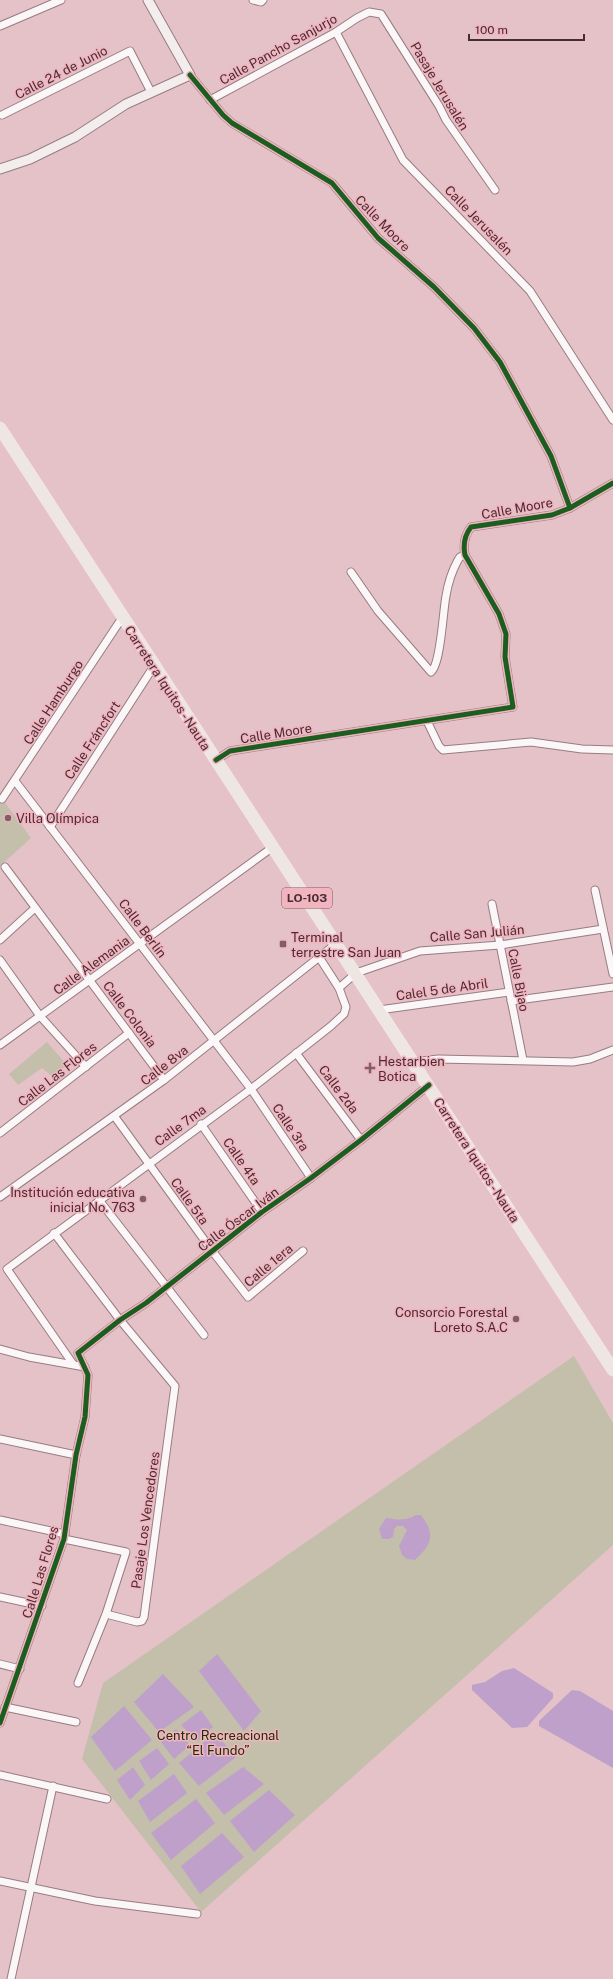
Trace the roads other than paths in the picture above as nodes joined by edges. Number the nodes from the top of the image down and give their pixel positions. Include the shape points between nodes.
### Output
1 (61, 0) edge
2 (148, 0) edge
3 (253, 0) edge
4 (263, 0) edge
5 (357, 18) joint
6 (0, 26) edge
7 (336, 32) junction
8 (190, 75) junction
9 (151, 92) junction
10 (210, 100) junction
11 (2, 114) dead end
12 (0, 169) edge
13 (495, 190) dead end
14 (613, 420) edge
15 (0, 428) edge
16 (613, 483) edge
17 (570, 508) junction
18 (465, 555) junction
19 (351, 572) dead end
20 (122, 618) junction
21 (154, 666) junction
22 (427, 721) junction
23 (613, 750) edge
24 (216, 760) junction
25 (15, 781) junction
26 (2, 799) dead end
27 (50, 827) junction
28 (273, 847) junction
29 (4, 867) dead end
30 (595, 890) dead end
31 (492, 904) dead end
32 (35, 908) junction
33 (604, 929) junction
34 (0, 940) edge
35 (337, 943) junction
36 (140, 944) junction
37 (500, 945) junction
38 (610, 946) edge
39 (319, 957) junction
40 (0, 960) edge
41 (356, 973) junction
42 (613, 974) edge
43 (90, 981) junction
44 (613, 987) edge
45 (339, 988) junction
46 (509, 992) junction
47 (511, 1001) junction
48 (379, 1010) junction
49 (40, 1016) junction
50 (129, 1033) junction
51 (214, 1041) junction
52 (0, 1046) edge
53 (613, 1050) edge
54 (296, 1053) junction
55 (523, 1060) junction
56 (413, 1062) junction
57 (86, 1067) junction
58 (164, 1080) junction
59 (429, 1085) junction
60 (251, 1089) junction
61 (115, 1116) junction
62 (201, 1124) junction
63 (0, 1133) edge
64 (362, 1140) junction
65 (149, 1163) junction
66 (311, 1178) junction
67 (0, 1197) edge
68 (99, 1200) junction
69 (262, 1212) junction
70 (54, 1233) junction
71 (303, 1251) dead end
72 (213, 1252) junction
73 (166, 1288) junction
74 (248, 1297) joint
75 (120, 1320) junction
76 (204, 1335) dead end
77 (0, 1350) edge
78 (78, 1353) joint
79 (72, 1364) junction
80 (85, 1367) junction
81 (613, 1370) edge
82 (0, 1439) edge
83 (76, 1455) junction
84 (0, 1520) edge
85 (65, 1536) junction
86 (0, 1597) edge
87 (42, 1606) junction
88 (106, 1614) junction
89 (0, 1664) edge
90 (20, 1669) junction
91 (78, 1683) dead end
92 (5, 1707) junction
93 (76, 1722) dead end
94 (0, 1723) edge
95 (0, 1775) edge
96 (53, 1786) junction
97 (107, 1798) dead end
98 (0, 1881) edge
99 (30, 1887) junction
100 (197, 1914) dead end
101 (11, 1979) edge

1 - 6 street
2 - 8 street
3 - 4 street
5 - 7 street, Calle Pancho Sanjurjo
5 - 13 street, Pasaje Jerusalén via 368,12 381,14 446,120
7 - 10 street, Calle Pancho Sanjurjo
7 - 14 street, Calle Jerusalén via 403,160 530,291
8 - 9 street
8 - 10 street, Calle Moore
9 - 11 street, Calle 24 de Junio via 130,51
9 - 12 street via 30,159
10 - 17 street, Calle Moore via 237,126 332,183 378,238 434,287 474,328 500,362 551,456
15 - 20 main road, Carretera Iquitos - Nauta / LO-103
16 - 17 street
17 - 18 street, Calle Moore via 552,515 471,527 466,532 463,545
18 - 19 street via 458,560 448,585 437,663 431,672 378,611
18 - 22 street, Calle Moore via 499,614 506,634 505,657 513,707
20 - 21 main road, Carretera Iquitos - Nauta / LO-103
20 - 25 street, Calle Hamburgo
21 - 24 main road, Carretera Iquitos - Nauta / LO-103
21 - 27 street, Calle Fráncfort
22 - 23 street via 443,750 532,742 582,749
22 - 24 street, Calle Moore via 230,751
24 - 28 main road, Carretera Iquitos - Nauta / LO-103
25 - 26 street, Calle Hamburgo
25 - 27 street, Calle Berlín
27 - 36 street, Calle Berlín
28 - 35 main road, Carretera Iquitos - Nauta / LO-103
28 - 36 street, Calle Alemania
29 - 32 street, Calle Colonia
30 - 33 street
31 - 37 street, Calle Bijao
32 - 34 street
32 - 43 street, Calle Colonia
33 - 37 street, Calle San Julián
33 - 38 street
35 - 39 street, Calle 8va
35 - 41 main road, Carretera Iquitos - Nauta / LO-103
36 - 43 street, Calle Alemania
36 - 51 street, Calle Berlín
37 - 41 street, Calle San Julián via 420,951
37 - 46 street, Calle Bijao
38 - 42 street
39 - 45 street, Calle 7ma
39 - 51 street, Calle 8va
40 - 49 street
41 - 45 street
41 - 48 main road, Carretera Iquitos - Nauta / LO-103
43 - 49 street, Calle Alemania
43 - 50 street, Calle Colonia
44 - 47 street
45 - 54 street, Calle 7ma via 346,1007 344,1014
46 - 47 street, Calle Bijao
46 - 48 street, Calel 5 de Abril
47 - 55 street, Calle Bijao
48 - 56 main road, Carretera Iquitos - Nauta / LO-103
49 - 52 street, Calle Alemania
49 - 57 street
50 - 57 street, Calle Las Flores
50 - 58 street, Calle Colonia
51 - 58 street, Calle 8va
51 - 60 street, Calle Berlín
53 - 55 street via 590,1059 573,1062
54 - 60 street, Calle 7ma
54 - 64 street, Calle 2da
55 - 56 street via 438,1059
56 - 59 main road, Carretera Iquitos - Nauta / LO-103
57 - 63 street, Calle Las Flores
58 - 61 street, Calle 8va
59 - 64 street, Calle Óscar Iván
59 - 81 main road, Carretera Iquitos - Nauta / LO-103
60 - 62 street, Calle 7ma
60 - 66 street, Calle 3ra
61 - 65 street, Calle 5ta
61 - 67 street, Calle 8va
62 - 65 street, Calle 7ma
62 - 69 street, Calle 4ta
64 - 66 street, Calle Óscar Iván
65 - 68 street, Calle 7ma
65 - 72 street, Calle 5ta
66 - 69 street, Calle Óscar Iván
68 - 70 street, Calle 7ma
68 - 73 street
69 - 72 street, Calle Óscar Iván
70 - 75 street
70 - 79 street, Calle 7ma via 6,1269
71 - 74 street, Calle 1era
72 - 73 street, Calle Óscar Iván
72 - 74 street, Calle 5ta
73 - 75 street, Calle Óscar Iván
73 - 76 street
75 - 78 street, Calle Óscar Iván
75 - 88 street, Pasaje Los Vencedores via 175,1386 144,1616 142,1621 137,1622
77 - 79 street
78 - 80 street, Calle Las Flores
79 - 80 street
80 - 83 street, Calle Las Flores via 88,1375 85,1417
82 - 83 street
83 - 85 street, Calle Las Flores
84 - 85 street
85 - 87 street, Calle Las Flores
85 - 88 street via 126,1552
86 - 87 street
87 - 90 street, Calle Las Flores
88 - 91 street
89 - 90 street
90 - 92 street, Calle Las Flores
92 - 93 street
92 - 94 street, Calle Las Flores
95 - 96 street
96 - 97 street
96 - 99 street
98 - 99 street
99 - 100 street via 95,1901
99 - 101 street

